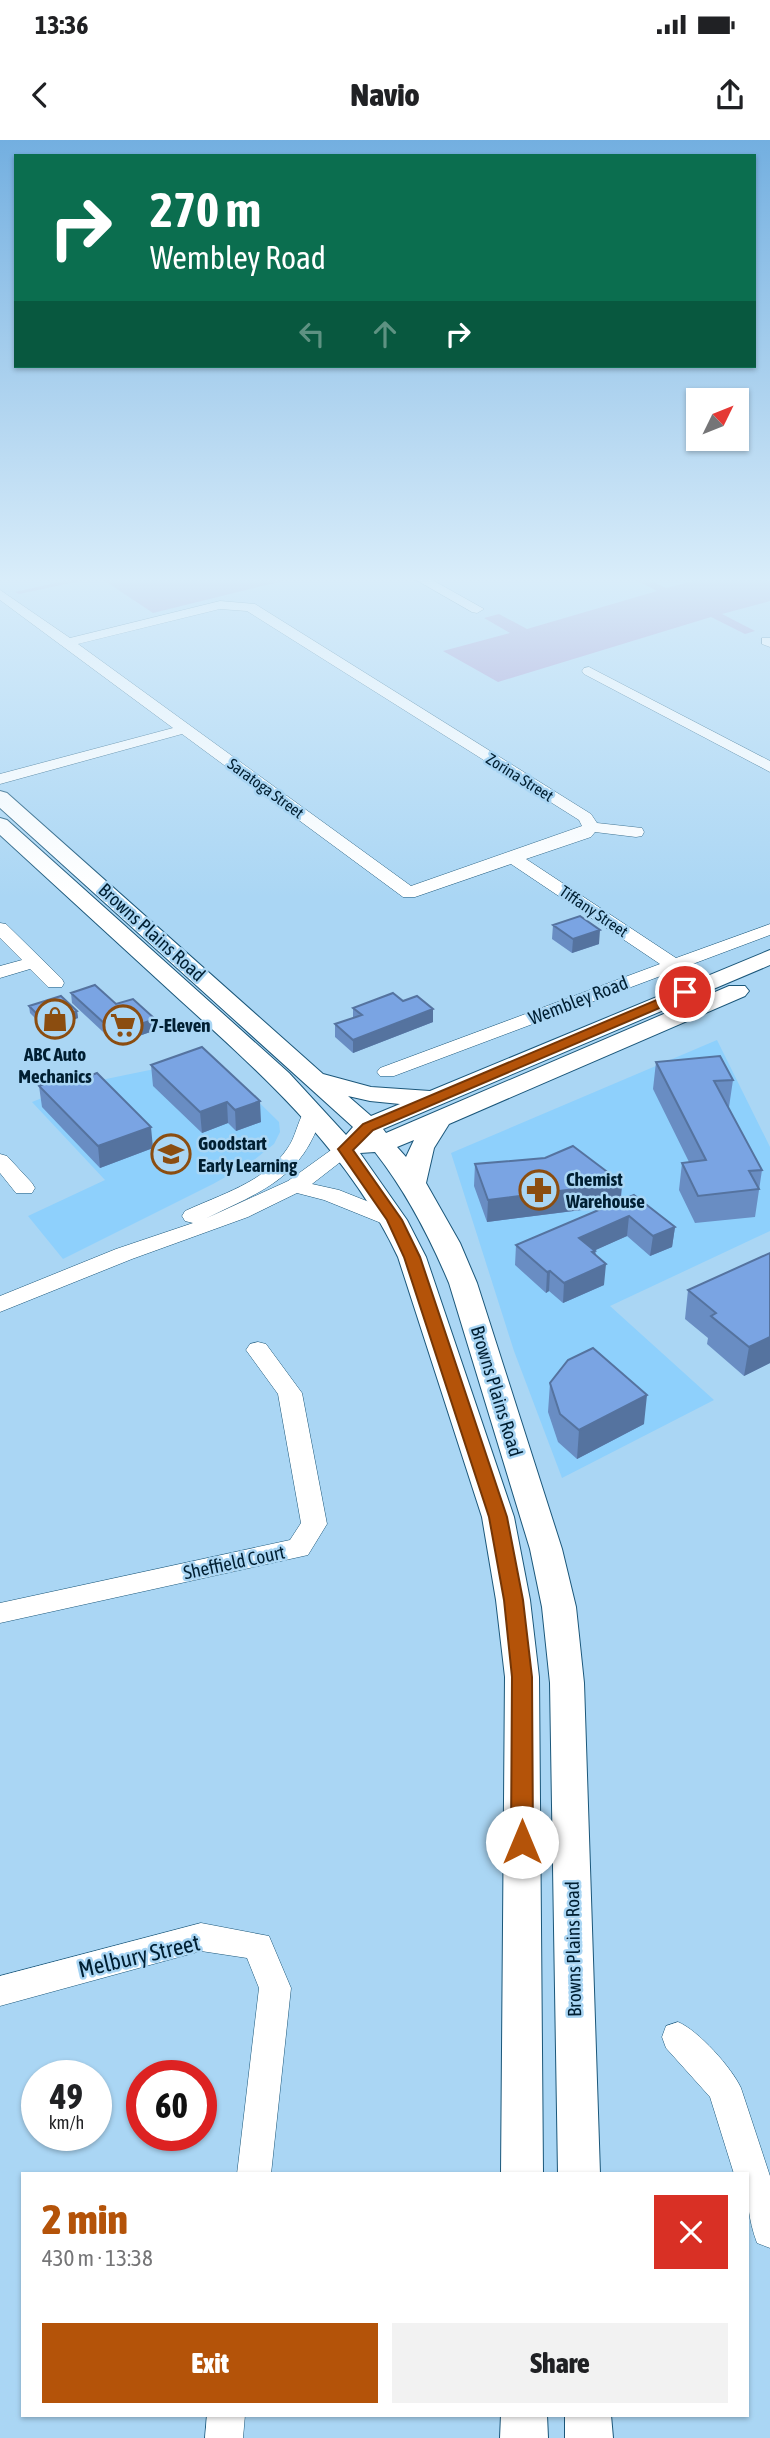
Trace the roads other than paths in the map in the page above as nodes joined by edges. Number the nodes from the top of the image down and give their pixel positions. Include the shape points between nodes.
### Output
1 (124, 684) edge
2 (373, 684) edge
3 (614, 684) edge
4 (185, 729) junction
5 (770, 767) edge
6 (0, 779) edge
7 (0, 797) edge
8 (0, 824) edge
9 (591, 827) junction
10 (636, 832) dead end
11 (514, 858) junction
12 (0, 928) edge
13 (770, 929) edge
14 (770, 957) edge
15 (34, 962) junction
16 (673, 964) junction
17 (0, 972) edge
18 (770, 977) edge
19 (55, 982) dead end
20 (279, 1046) junction
21 (387, 1072) dead end
22 (318, 1080) junction
23 (438, 1107) junction
24 (312, 1114) junction
25 (375, 1135) junction
26 (345, 1149) junction
27 (1, 1163) edge
28 (414, 1183) junction
29 (296, 1187) junction
30 (24, 1188) dead end
31 (394, 1220) junction
32 (113, 1258) junction
33 (0, 1305) edge
34 (258, 1350) dead end
35 (0, 1613) edge
36 (0, 1991) edge
37 (678, 2037) dead end
38 (254, 2172) edge
39 (522, 2172) edge
40 (579, 2172) edge
41 (770, 2230) edge
42 (226, 2417) edge
43 (524, 2417) edge
44 (588, 2417) edge
45 (224, 2438) edge
46 (524, 2438) edge
47 (589, 2438) edge

1 - 4 street, Saratoga Street
2 - 9 street, Zorina Street via 585,817
3 - 5 street
4 - 6 street
4 - 11 street, Saratoga Street via 409,893
7 - 20 main road, Browns Plains Road
8 - 24 main road, Browns Plains Road via 257,1055
9 - 10 street
9 - 11 street
11 - 16 street, Tiffany Street
12 - 15 street
13 - 16 street, Wembley Road
14 - 23 main road, Wembley Road
15 - 17 street
15 - 19 street
16 - 21 street, Wembley Road
18 - 23 main road, Wembley Road
20 - 22 main road, Browns Plains Road
20 - 26 main road via 286,1063 325,1103
22 - 23 main road
22 - 25 main road, Browns Plains Road
23 - 25 main road, Wembley Road
23 - 28 main road via 421,1147
24 - 26 main road, Browns Plains Road
24 - 32 street via 302,1148 282,1169
25 - 26 main road, Wembley Road
25 - 28 main road, Browns Plains Road
26 - 29 street
26 - 31 main road, Browns Plains Road
27 - 30 street
28 - 40 main road, Browns Plains Road via 463,1283 546,1549 559,1607 567,1683
29 - 31 street via 331,1195
29 - 32 street
31 - 39 main road, Browns Plains Road via 412,1257 498,1517 513,1600 522,1677
32 - 33 street
34 - 35 street, Sheffield Court via 290,1393 314,1524 299,1548
36 - 38 street, Melbury Street via 201,1937 258,1946 275,1988
37 - 41 street via 724,2088
42 - 45 street
43 - 46 main road
44 - 47 main road

